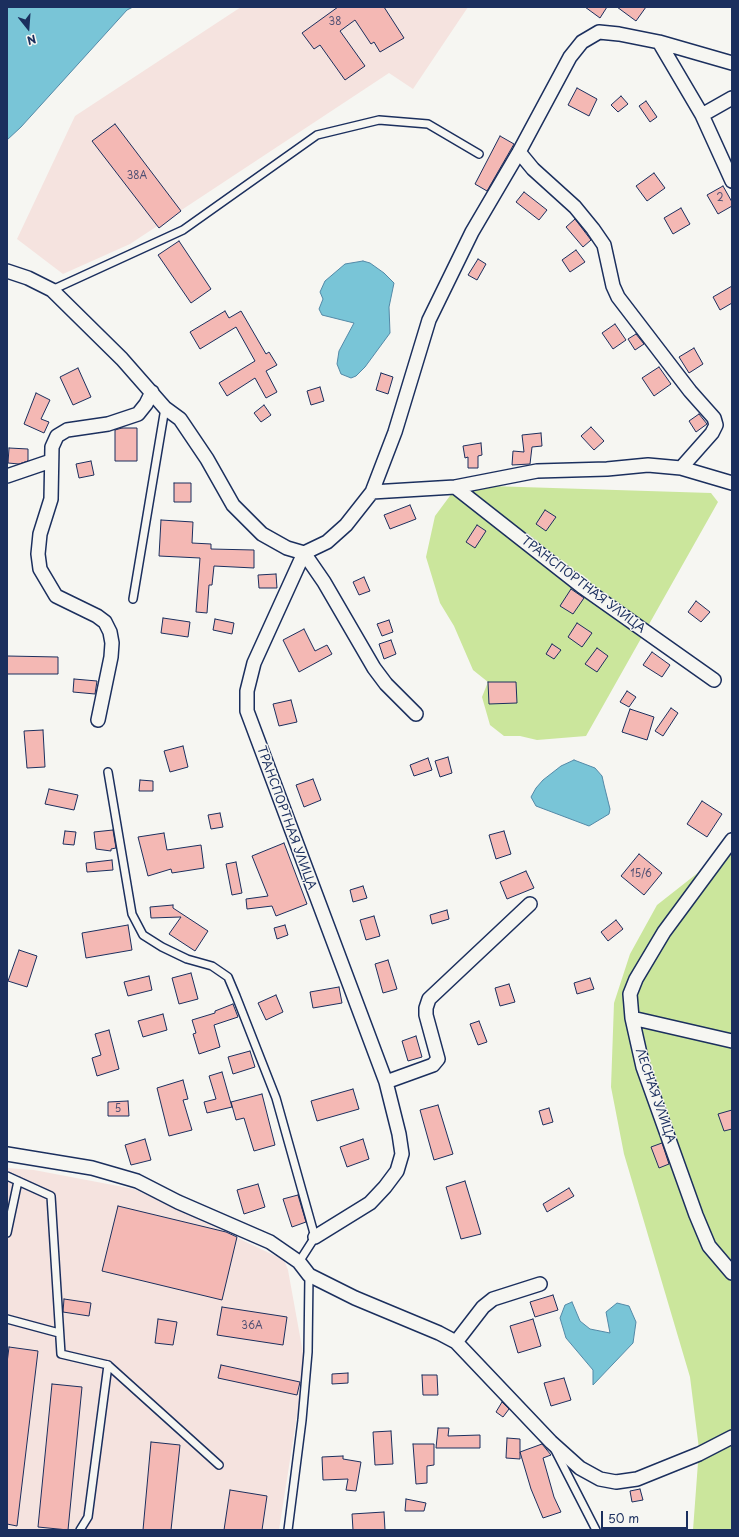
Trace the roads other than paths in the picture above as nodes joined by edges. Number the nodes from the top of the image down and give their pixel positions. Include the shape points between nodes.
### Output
1 (658, 42) junction
2 (728, 61) edge
3 (732, 98) edge
4 (702, 115) junction
5 (519, 152) junction
6 (479, 154) dead end
7 (732, 181) edge
8 (7, 271) edge
9 (52, 290) junction
10 (152, 392) junction
11 (165, 408) junction
12 (51, 461) junction
13 (681, 468) junction
14 (7, 476) edge
15 (732, 483) edge
16 (455, 487) junction
17 (372, 492) junction
18 (304, 553) junction
19 (133, 599) dead end
20 (714, 680) dead end
21 (416, 714) dead end
22 (98, 720) dead end
23 (108, 772) dead end
24 (732, 840) edge
25 (530, 904) dead end
26 (632, 1018) junction
27 (732, 1041) edge
28 (386, 1082) junction
29 (7, 1154) edge
30 (7, 1176) edge
31 (18, 1181) junction
32 (7, 1233) edge
33 (315, 1237) junction
34 (299, 1262) junction
35 (732, 1273) edge
36 (309, 1275) junction
37 (540, 1284) dead end
38 (7, 1319) edge
39 (59, 1333) junction
40 (456, 1342) junction
41 (108, 1365) junction
42 (732, 1437) edge
43 (551, 1442) junction
44 (219, 1465) dead end
45 (80, 1530) edge
46 (288, 1530) edge
47 (596, 1530) edge

1 - 2 street
1 - 4 street
1 - 5 street via 599,32 582,42 570,57
3 - 4 street
4 - 7 street
5 - 13 street via 575,207 593,229 604,245 618,297 690,391 714,418 716,425 712,433
5 - 17 street via 472,232 429,320 395,432
6 - 9 lane via 428,124 379,120 317,135 183,230
8 - 9 street
9 - 10 street
10 - 11 street
10 - 12 street via 138,414 108,424 67,430 57,436 52,447
11 - 18 street via 180,419 233,505 262,534 287,548
11 - 19 lane
12 - 14 street
12 - 22 street via 51,499 40,534 40,569 56,596 97,616 105,622 110,632 111,657
13 - 15 street
13 - 16 street via 648,465 537,472
16 - 17 street
16 - 20 street, ТРАНСПОРТНАЯ УЛИЦА via 580,586
17 - 18 street via 346,525 327,542
18 - 21 street via 324,582 374,668
18 - 28 street, ТРАНСПОРТНАЯ УЛИЦА via 254,662 247,691 247,711
23 - 33 lane via 132,914 143,935 187,959 212,966 228,977 276,1098
24 - 26 street, ЛЕСНАЯ УЛИЦА via 664,932 636,979 630,994
25 - 28 street via 429,999 426,1015 438,1059 433,1065
26 - 27 street
26 - 35 street, ЛЕСНАЯ УЛИЦА via 643,1067 696,1215 709,1246
28 - 33 street, ТРАНСПОРТНАЯ УЛИЦА via 402,1154 397,1171 370,1203
29 - 34 street via 92,1168 137,1181 270,1242
30 - 31 lane
31 - 32 lane
31 - 39 lane via 51,1196
33 - 34 lane
34 - 36 street
36 - 40 street via 355,1298 439,1332
36 - 46 lane via 308,1360
37 - 40 street via 493,1299 482,1306
38 - 39 lane
39 - 41 lane via 61,1354
40 - 43 street
41 - 44 lane
41 - 45 lane via 88,1517
42 - 43 street via 699,1454 644,1476 616,1482 600,1479 580,1468
43 - 47 lane

